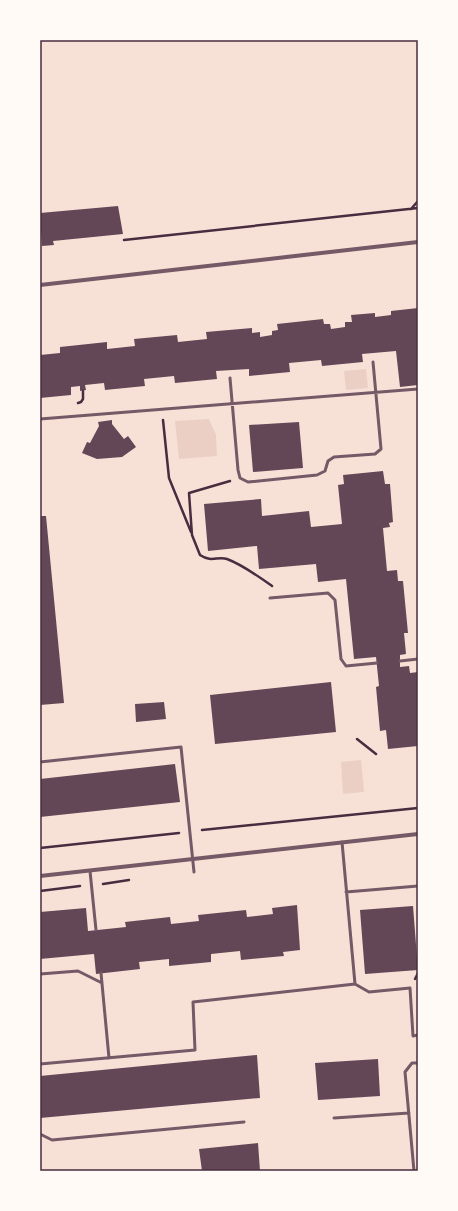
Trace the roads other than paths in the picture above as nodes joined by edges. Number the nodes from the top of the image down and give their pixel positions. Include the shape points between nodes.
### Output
1 (418, 242) edge
2 (40, 285) edge
3 (373, 362) dead end
4 (230, 378) dead end
5 (418, 389) edge
6 (376, 392) junction
7 (232, 404) junction
8 (40, 419) edge
9 (270, 598) dead end
10 (418, 659) edge
11 (400, 661) dead end
12 (377, 663) dead end
13 (40, 762) edge
14 (418, 834) edge
15 (342, 842) junction
16 (193, 860) junction
17 (90, 871) junction
18 (194, 872) dead end
19 (40, 876) edge
20 (418, 886) edge
21 (346, 892) junction
22 (96, 930) dead end
23 (101, 973) dead end
24 (40, 974) edge
25 (102, 984) junction
26 (356, 984) junction
27 (418, 1035) edge
28 (109, 1058) junction
29 (418, 1063) edge
30 (40, 1064) edge
31 (408, 1113) junction
32 (334, 1118) dead end
33 (244, 1122) dead end
34 (40, 1134) edge
35 (414, 1171) edge

1 - 2 street
3 - 6 lane
4 - 7 lane
5 - 6 lane
6 - 7 lane
6 - 7 lane via 381,449 375,454 334,457 328,461 325,471 317,475 248,482 240,478 238,470
7 - 8 lane
9 - 12 lane via 328,593 334,600 341,659 346,666
10 - 11 lane
13 - 16 lane via 181,747
14 - 15 street
15 - 16 street
15 - 21 lane
16 - 17 street
16 - 18 lane
17 - 19 street
17 - 22 lane
20 - 21 lane
21 - 26 lane
23 - 25 lane
24 - 25 lane via 78,971
25 - 28 lane
26 - 27 lane via 369,992 410,988 413,1036
26 - 28 lane via 193,1002 194,1050
28 - 30 lane
29 - 31 lane via 412,1063 405,1072
31 - 32 lane
31 - 35 lane
33 - 34 lane via 52,1140

